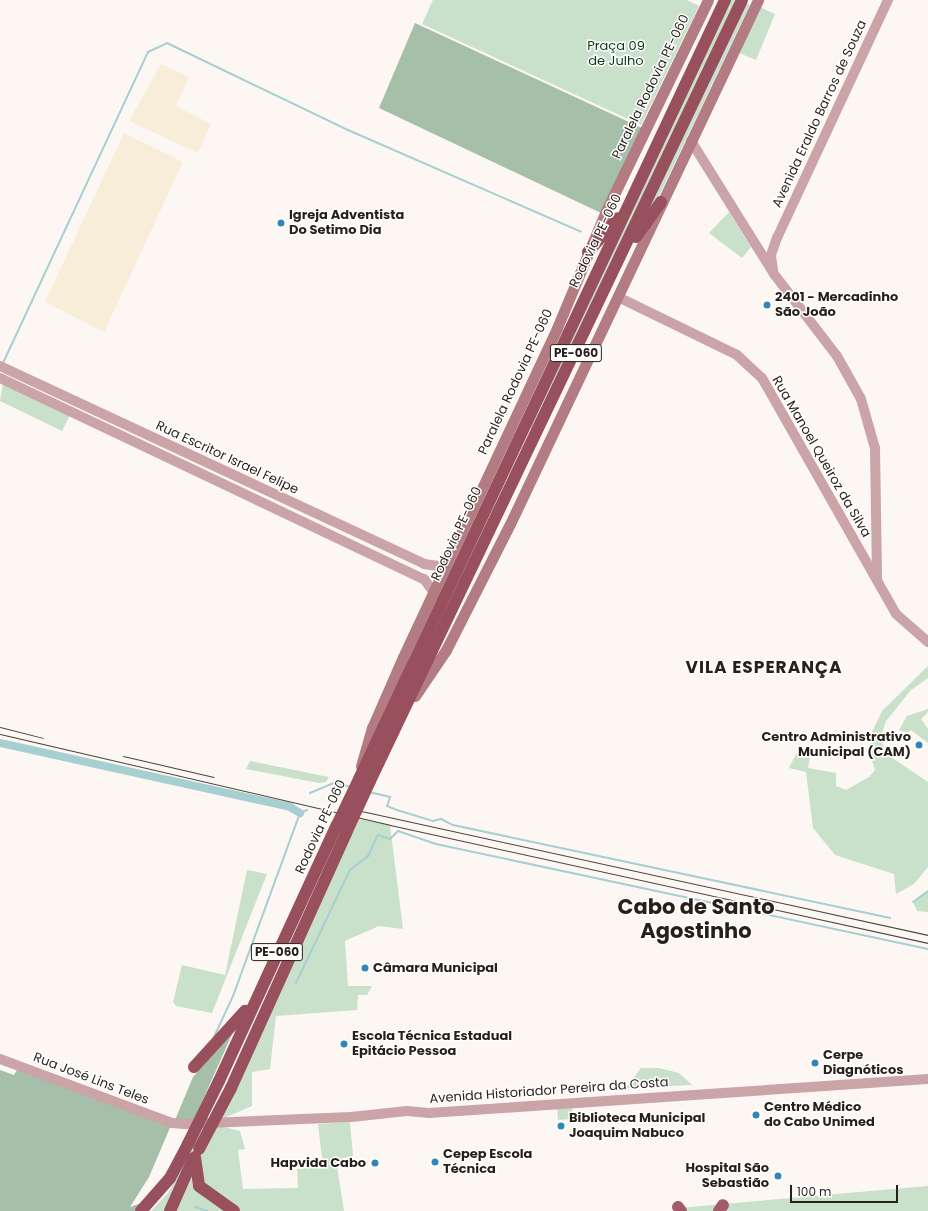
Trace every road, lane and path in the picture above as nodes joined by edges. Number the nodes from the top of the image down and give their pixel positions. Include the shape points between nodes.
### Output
1 (708, 0) edge
2 (725, 0) edge
3 (742, 0) edge
4 (888, 0) edge
5 (757, 1) edge
6 (691, 141) junction
7 (662, 202) junction
8 (628, 206) junction
9 (776, 238) junction
10 (757, 248) junction
11 (588, 252) junction
12 (621, 257) junction
13 (774, 274) junction
14 (618, 297) junction
15 (5, 368) edge
16 (2, 379) edge
17 (518, 423) junction
18 (536, 436) junction
19 (550, 436) junction
20 (856, 545) junction
21 (878, 546) junction
22 (446, 567) junction
23 (877, 580) junction
24 (434, 593) junction
25 (928, 642) edge
26 (409, 705) junction
27 (364, 780) junction
28 (342, 829) junction
29 (255, 1000) junction
30 (0, 1059) edge
31 (194, 1067) dead end
32 (928, 1079) edge
33 (172, 1123) joint
34 (194, 1150) junction
35 (141, 1211) edge
36 (170, 1211) edge
37 (234, 1211) edge

1 - 11 main road, Paralela Rodovia PE-060 / PE-060
2 - 8 highway, Rodovia PE-060 / PE-060
3 - 12 highway, PE-060
4 - 9 street, Avenida Eraldo Barros de Souza
5 - 6 main road, PE-060
6 - 7 main road, PE-060
6 - 10 street
7 - 12 highway
7 - 14 main road, PE-060
8 - 11 highway
8 - 17 highway, Rodovia PE-060 / PE-060
9 - 10 street
9 - 13 street, Avenida Eraldo Barros de Souza via 771,255
10 - 13 street
11 - 17 main road, Paralela Rodovia PE-060 / PE-060
12 - 18 highway, PE-060
13 - 21 street via 837,356 860,399 875,448
14 - 19 main road, PE-060
14 - 20 street, Rua Manoel Queiroz da Silva via 737,354 749,364 772,393
15 - 22 street, Rua Escritor Israel Felipe via 424,564
16 - 24 street, Rua Escritor Israel Felipe via 424,578
17 - 18 main road
17 - 22 main road, Paralela Rodovia PE-060 / PE-060
17 - 27 highway, Rodovia PE-060 / PE-060
18 - 19 main road
18 - 26 highway, PE-060
19 - 26 main road, PE-060 via 446,650
20 - 21 street via 865,550
20 - 23 street, Rua Manoel Queiroz da Silva
21 - 23 street
22 - 24 main road, Paralela Rodovia PE-060 / PE-060
23 - 25 street, Rua Manoel Queiroz da Silva via 896,614
24 - 27 main road, Paralela Rodovia PE-060 / PE-060 via 372,728
26 - 27 highway, PE-060
27 - 28 highway, Rodovia PE-060 / PE-060, bridge
28 - 29 highway, Rodovia PE-060 / PE-060
28 - 34 highway, PE-060, bridge via 231,1088
29 - 31 highway
29 - 34 highway, Rodovia PE-060 / PE-060, bridge via 219,1081
30 - 33 street, Rua José Lins Teles
32 - 33 street, Avenida Historiador Pereira da Costa via 429,1113 407,1111 343,1117
34 - 35 highway, PE-060
34 - 36 highway, PE-060
34 - 37 highway via 199,1186

